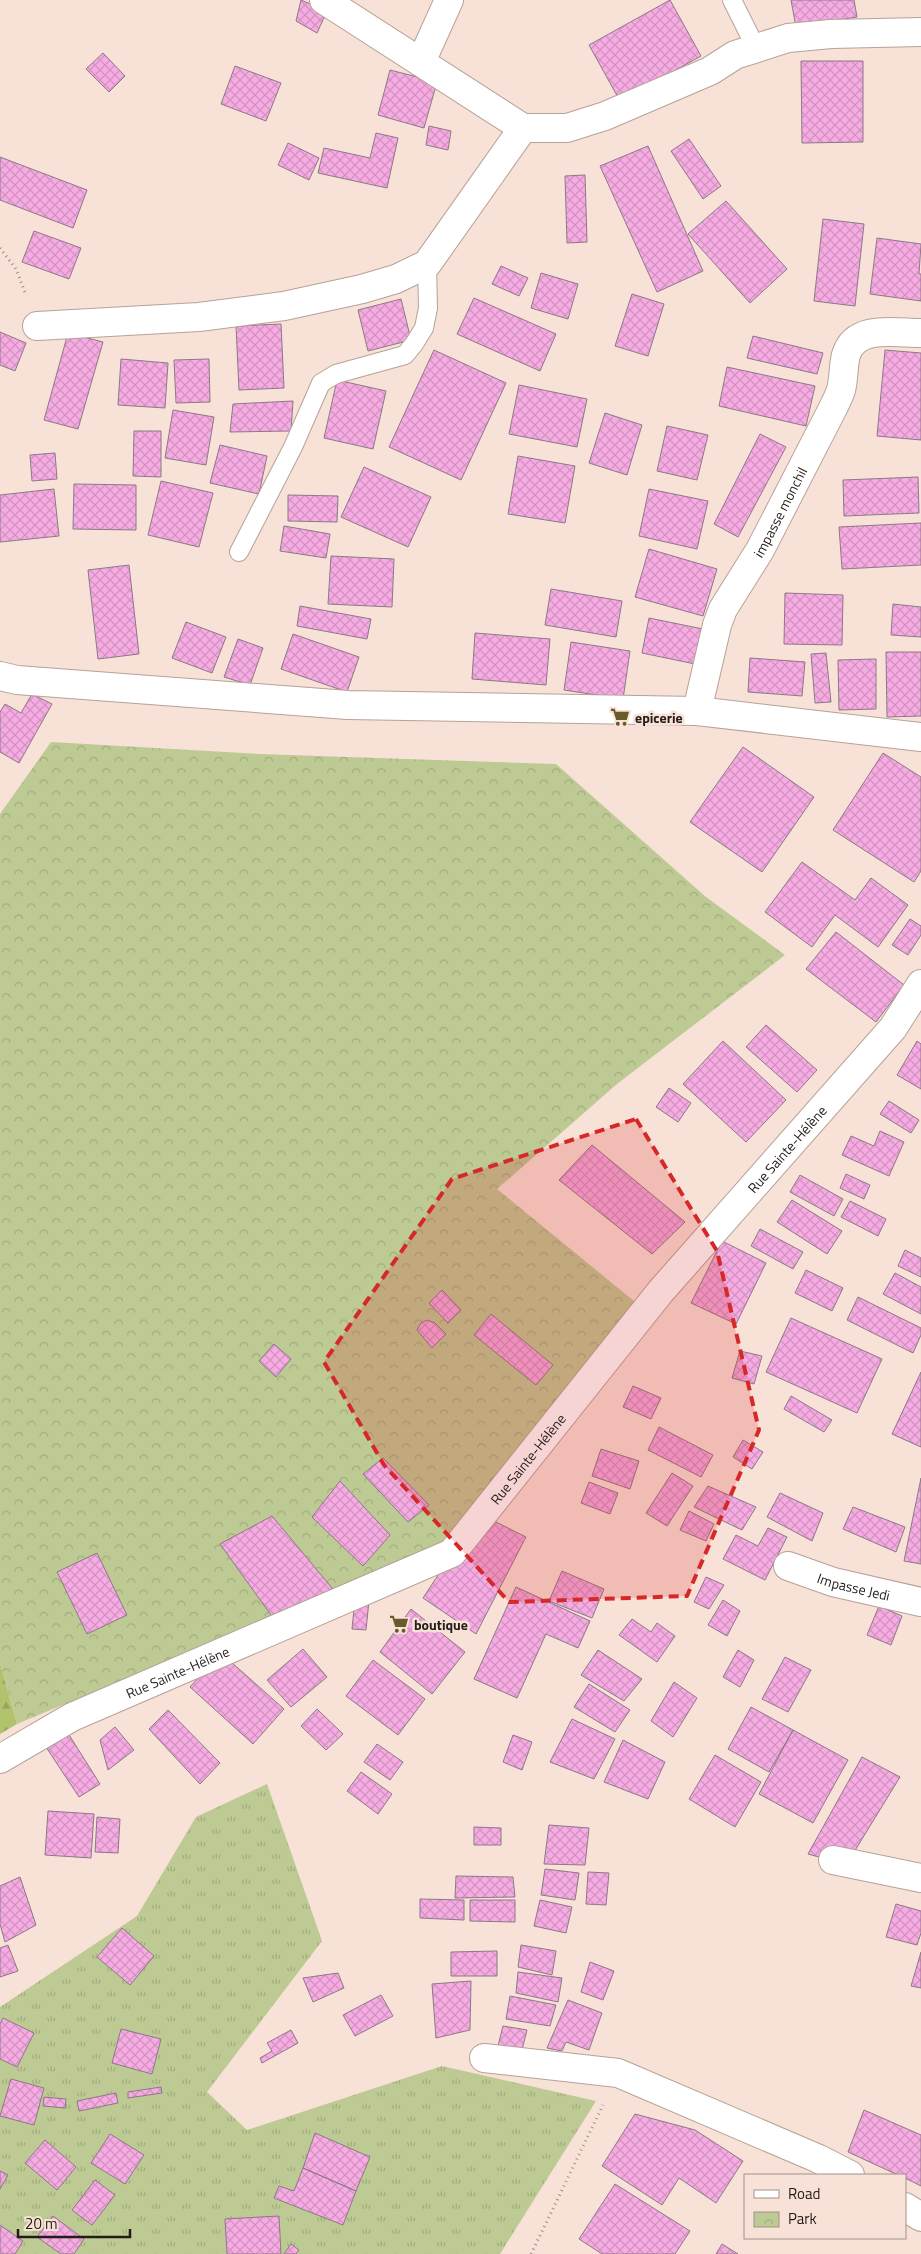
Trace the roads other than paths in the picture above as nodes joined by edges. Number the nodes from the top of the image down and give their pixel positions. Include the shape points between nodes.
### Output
1 (324, 0) edge
2 (449, 0) edge
3 (732, 0) edge
4 (921, 32) edge
5 (756, 48) junction
6 (421, 62) junction
7 (523, 128) junction
8 (427, 264) junction
9 (37, 326) road end
10 (921, 333) edge
11 (239, 552) dead end
12 (0, 676) edge
13 (697, 711) junction
14 (921, 737) edge
15 (921, 984) edge
16 (788, 1566) dead end
17 (921, 1602) edge
18 (0, 1759) edge
19 (833, 1860) dead end
20 (921, 1878) edge
21 (484, 2058) dead end
22 (848, 2174) edge
23 (906, 2208) edge
24 (921, 2217) edge

1 - 6 street
2 - 6 street
3 - 5 lane
4 - 5 street via 788,38
5 - 7 street via 605,116 567,128
6 - 7 street
7 - 8 street
8 - 9 street via 396,279 362,289 284,306 199,317
8 - 11 lane via 428,308 424,328 414,344 405,355 336,374 321,383 293,447
10 - 13 street, impasse monchil via 880,332 866,334 853,341 846,355 841,391 833,408 760,550 717,625
12 - 13 street via 17,680 348,706
13 - 14 street
15 - 18 street, Rue Sainte-Hélène via 893,1028 661,1291 452,1553 72,1717
16 - 17 street, Impasse Jedi via 833,1582
19 - 20 street
21 - 22 street via 618,2073
23 - 24 street

